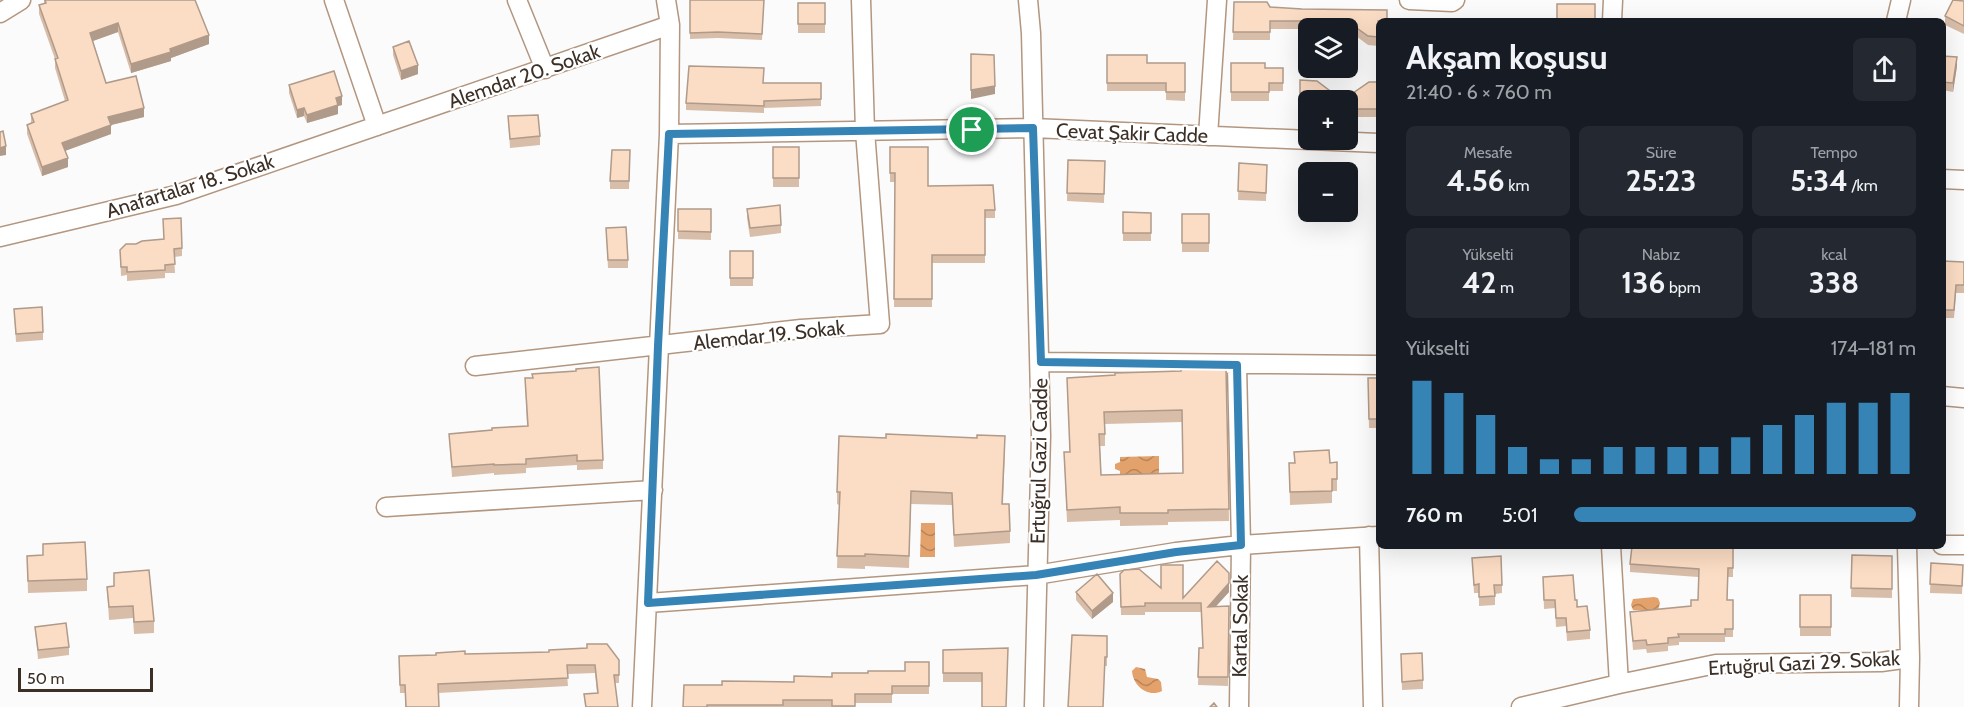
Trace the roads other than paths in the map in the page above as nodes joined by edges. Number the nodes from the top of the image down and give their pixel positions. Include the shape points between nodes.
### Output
1 (21, 0) edge
2 (334, 0) edge
3 (517, 0) edge
4 (666, 0) edge
5 (861, 0) edge
6 (1028, 0) edge
7 (1218, 0) edge
8 (1408, 0) edge
9 (1613, 0) edge
10 (1901, 0) edge
11 (1454, 1) edge
12 (0, 13) edge
13 (1612, 18) edge
14 (1897, 18) edge
15 (670, 26) junction
16 (545, 69) junction
17 (377, 126) junction
18 (1033, 128) junction
19 (864, 131) junction
20 (669, 134) junction
21 (1208, 136) junction
22 (1376, 143) edge
23 (1946, 179) edge
24 (1964, 180) edge
25 (0, 237) edge
26 (658, 346) junction
27 (1041, 362) junction
28 (1237, 365) junction
29 (1376, 365) edge
30 (475, 366) dead end
31 (1946, 396) edge
32 (1964, 398) edge
33 (653, 490) junction
34 (386, 507) dead end
35 (1374, 536) edge
36 (1241, 545) junction
37 (1946, 545) edge
38 (1964, 545) edge
39 (1611, 549) edge
40 (1907, 549) edge
41 (1036, 575) junction
42 (648, 603) junction
43 (1911, 658) junction
44 (1619, 684) junction
45 (642, 707) edge
46 (1034, 707) edge
47 (1239, 707) edge
48 (1373, 707) edge
49 (1521, 707) edge
50 (1908, 707) edge

1 - 12 street
2 - 17 street
3 - 16 street
4 - 15 street
5 - 19 street
6 - 18 street, Ertuğrul Gazi Cadde
7 - 21 street
8 - 11 street
9 - 13 street
10 - 14 street
15 - 16 street, Alemdar 20. Sokak
15 - 20 street
16 - 17 street, Alemdar 20. Sokak
17 - 25 street, Anafartalar 18. Sokak via 176,195
18 - 19 street, Cevat Şakir Cadde
18 - 21 street, Cevat Şakir Cadde
18 - 27 street, Ertuğrul Gazi Cadde
19 - 20 street, Cevat Şakir Cadde
19 - 26 street, Alemdar 19. Sokak via 880,324
20 - 26 street
21 - 22 street, Cevat Şakir Cadde
23 - 24 street
26 - 30 street, Alemdar 19. Sokak
26 - 33 street
27 - 28 street
27 - 41 street, Ertuğrul Gazi Cadde
28 - 29 street
28 - 36 street, Kartal Sokak
31 - 32 street
33 - 34 street
33 - 42 street
35 - 36 street
35 - 48 street
36 - 41 street
36 - 47 street, Kartal Sokak
37 - 38 street
39 - 44 street
40 - 43 street
41 - 42 street
41 - 46 street, Ertuğrul Gazi Cadde
42 - 45 street
43 - 44 street, Ertuğrul Gazi 29. Sokak via 1881,662 1716,664
43 - 50 street
44 - 49 street, Ertuğrul Gazi 29. Sokak

